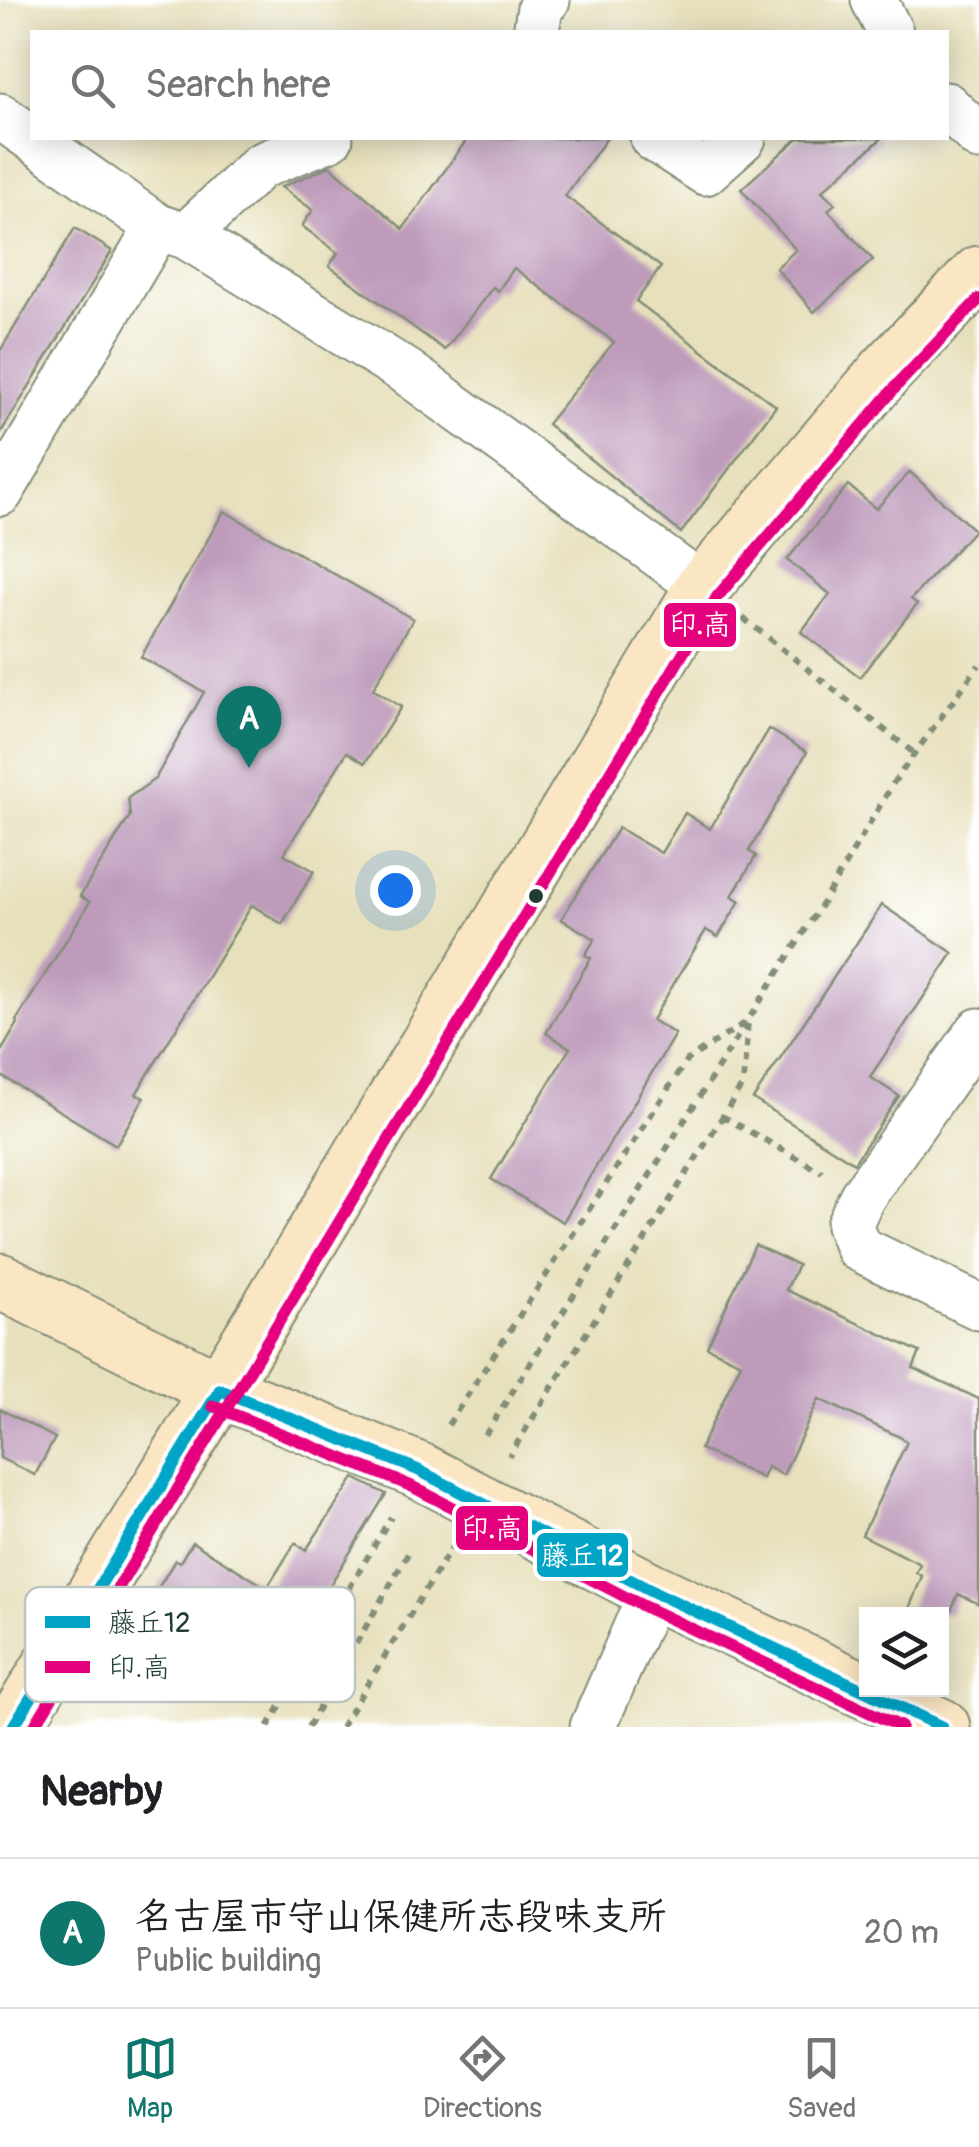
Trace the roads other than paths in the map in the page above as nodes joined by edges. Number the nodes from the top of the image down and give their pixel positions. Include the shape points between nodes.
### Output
1 (547, 0) edge
2 (536, 30) edge
3 (949, 108) edge
4 (0, 116) edge
5 (30, 136) edge
6 (979, 138) edge
7 (36, 140) edge
8 (325, 140) edge
9 (657, 140) edge
10 (741, 140) edge
11 (172, 231) junction
12 (979, 274) edge
13 (0, 492) edge
14 (703, 587) junction
15 (979, 1031) edge
16 (0, 1281) edge
17 (979, 1306) edge
18 (220, 1390) junction
19 (95, 1587) edge
20 (652, 1592) junction
21 (25, 1698) edge
22 (9, 1723) edge
23 (593, 1727) edge
24 (942, 1727) edge

1 - 2 street
3 - 6 street
4 - 5 street
7 - 11 street
8 - 11 street via 260,166
9 - 10 street via 705,172
11 - 13 street
11 - 14 street via 407,372
12 - 14 street via 886,371
14 - 18 street
15 - 17 street via 849,1225 858,1248
16 - 18 street
18 - 19 street
18 - 20 street via 418,1470
20 - 23 street
20 - 24 street
21 - 22 street

